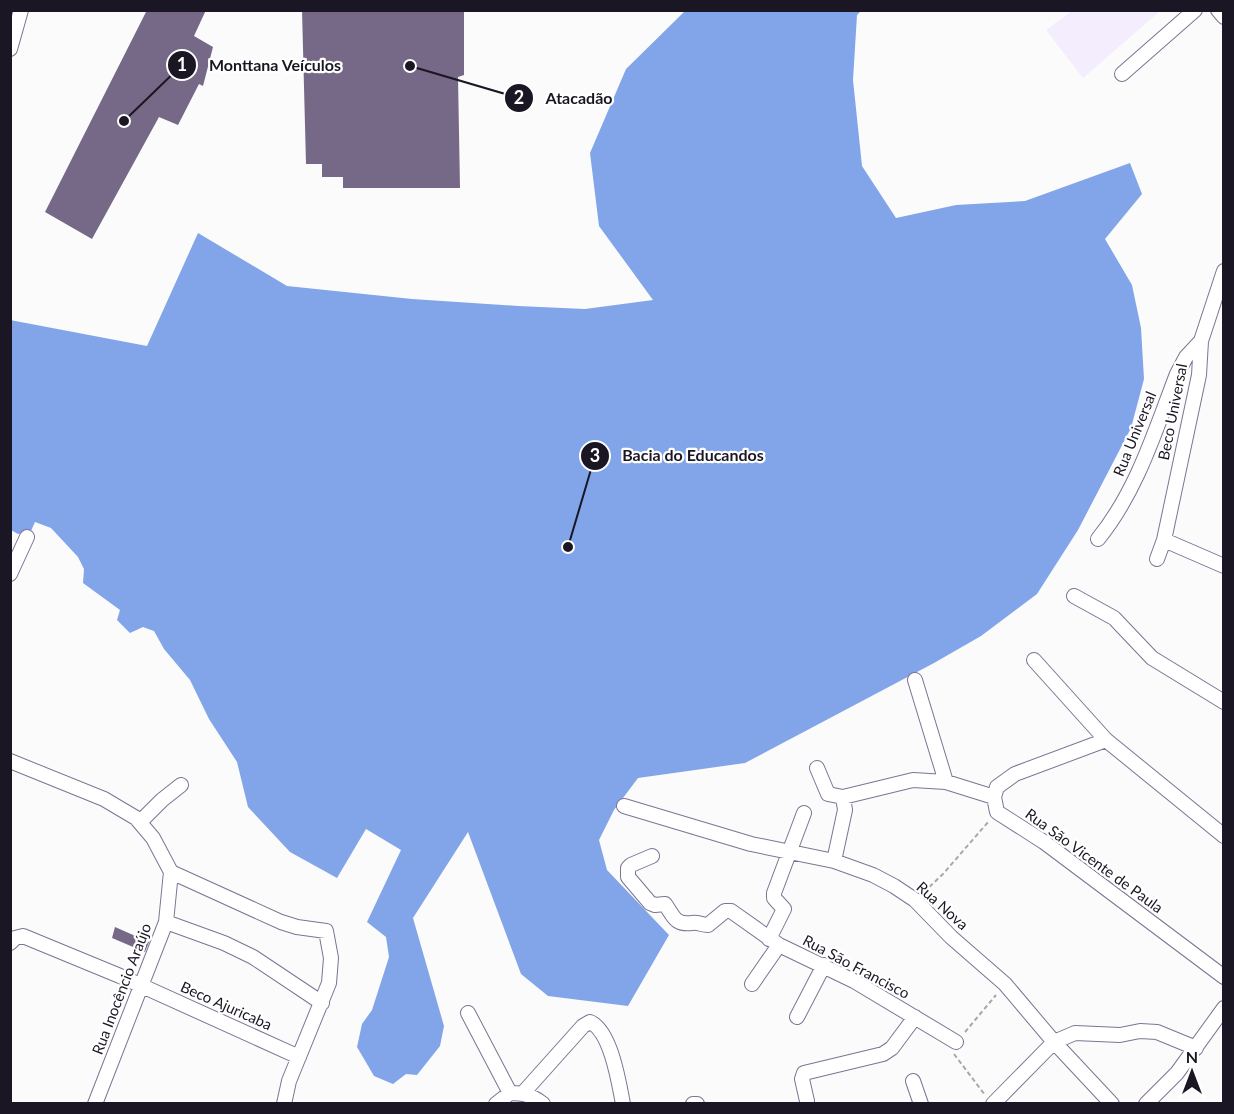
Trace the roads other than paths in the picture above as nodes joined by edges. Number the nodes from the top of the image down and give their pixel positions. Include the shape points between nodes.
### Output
1 (21, 10) edge
2 (1195, 10) edge
3 (1218, 10) edge
4 (1224, 17) edge
5 (10, 49) edge
6 (1122, 74) dead end
7 (1224, 272) edge
8 (1201, 341) junction
9 (27, 537) dead end
10 (1098, 539) dead end
11 (1164, 540) junction
12 (1157, 559) dead end
13 (1224, 566) edge
14 (10, 574) edge
15 (1074, 596) dead end
16 (1034, 660) dead end
17 (915, 681) dead end
18 (1224, 702) edge
19 (1106, 740) junction
20 (10, 761) edge
21 (817, 768) dead end
22 (945, 782) junction
23 (180, 785) dead end
24 (843, 797) junction
25 (994, 797) junction
26 (624, 806) dead end
27 (804, 813) dead end
28 (141, 821) junction
29 (1224, 836) edge
30 (790, 852) junction
31 (652, 856) dead end
32 (834, 861) junction
33 (171, 872) junction
34 (166, 922) junction
35 (774, 942) junction
36 (10, 943) edge
37 (824, 965) junction
38 (1224, 977) edge
39 (752, 984) dead end
40 (140, 985) junction
41 (322, 1003) junction
42 (1224, 1008) edge
43 (468, 1013) dead end
44 (797, 1017) dead end
45 (915, 1017) junction
46 (1219, 1026) edge
47 (956, 1042) road end
48 (1054, 1042) junction
49 (1196, 1048) junction
50 (299, 1057) junction
51 (913, 1081) dead end
52 (517, 1093) junction
53 (989, 1100) edge
54 (807, 1103) edge
55 (95, 1104) edge
56 (285, 1104) edge
57 (496, 1104) edge
58 (543, 1104) edge
59 (623, 1104) edge
60 (921, 1104) edge
61 (1112, 1104) edge
62 (1146, 1104) edge

1 - 5 street
2 - 6 street
3 - 4 street
7 - 8 street, Beco Universal
8 - 10 street, Rua Universal via 1177,374 1133,486
8 - 11 street, Beco Universal via 1199,375
9 - 14 street
11 - 12 street, Beco Universal
11 - 13 street
15 - 18 street via 1114,618 1152,658
16 - 19 street
17 - 22 street
19 - 25 street via 1015,774 997,787
19 - 29 street
20 - 28 street via 104,799
21 - 24 street via 828,794
22 - 24 street via 913,780
22 - 25 street
23 - 28 street
24 - 32 street via 845,810
25 - 38 street, Rua São Vicente de Paula via 997,812 1044,842
26 - 30 street, Rua Nova via 710,833
27 - 30 street
28 - 33 street
30 - 32 street, Rua Nova
30 - 35 street via 774,896 783,911
31 - 35 street, Rua São Francisco via 631,865 627,874 650,903 665,904 684,925 708,925 730,911
32 - 48 street, Rua Nova via 873,875 915,900 1005,984
33 - 34 street, Rua Inocêncio Araújo
33 - 41 street via 281,922 324,929 329,938 331,969
34 - 40 street, Rua Inocêncio Araújo
34 - 41 street via 253,957
35 - 37 street, Rua São Francisco
35 - 39 street
36 - 40 street, Beco Ajuricaba via 23,936
37 - 44 street
37 - 45 street, Rua São Francisco
40 - 50 street, Beco Ajuricaba
40 - 55 street, Rua Inocêncio Araújo
41 - 50 street
42 - 46 street
43 - 52 street
45 - 47 street, Rua São Francisco
45 - 54 street via 883,1054 804,1073
46 - 49 street
48 - 49 street via 1075,1033 1120,1035 1140,1031 1157,1032
48 - 53 street
48 - 61 street, Rua Nova
49 - 62 street
50 - 56 street
51 - 60 street
52 - 57 street
52 - 58 street via 537,1098
52 - 59 street via 590,1022 604,1037 616,1068

